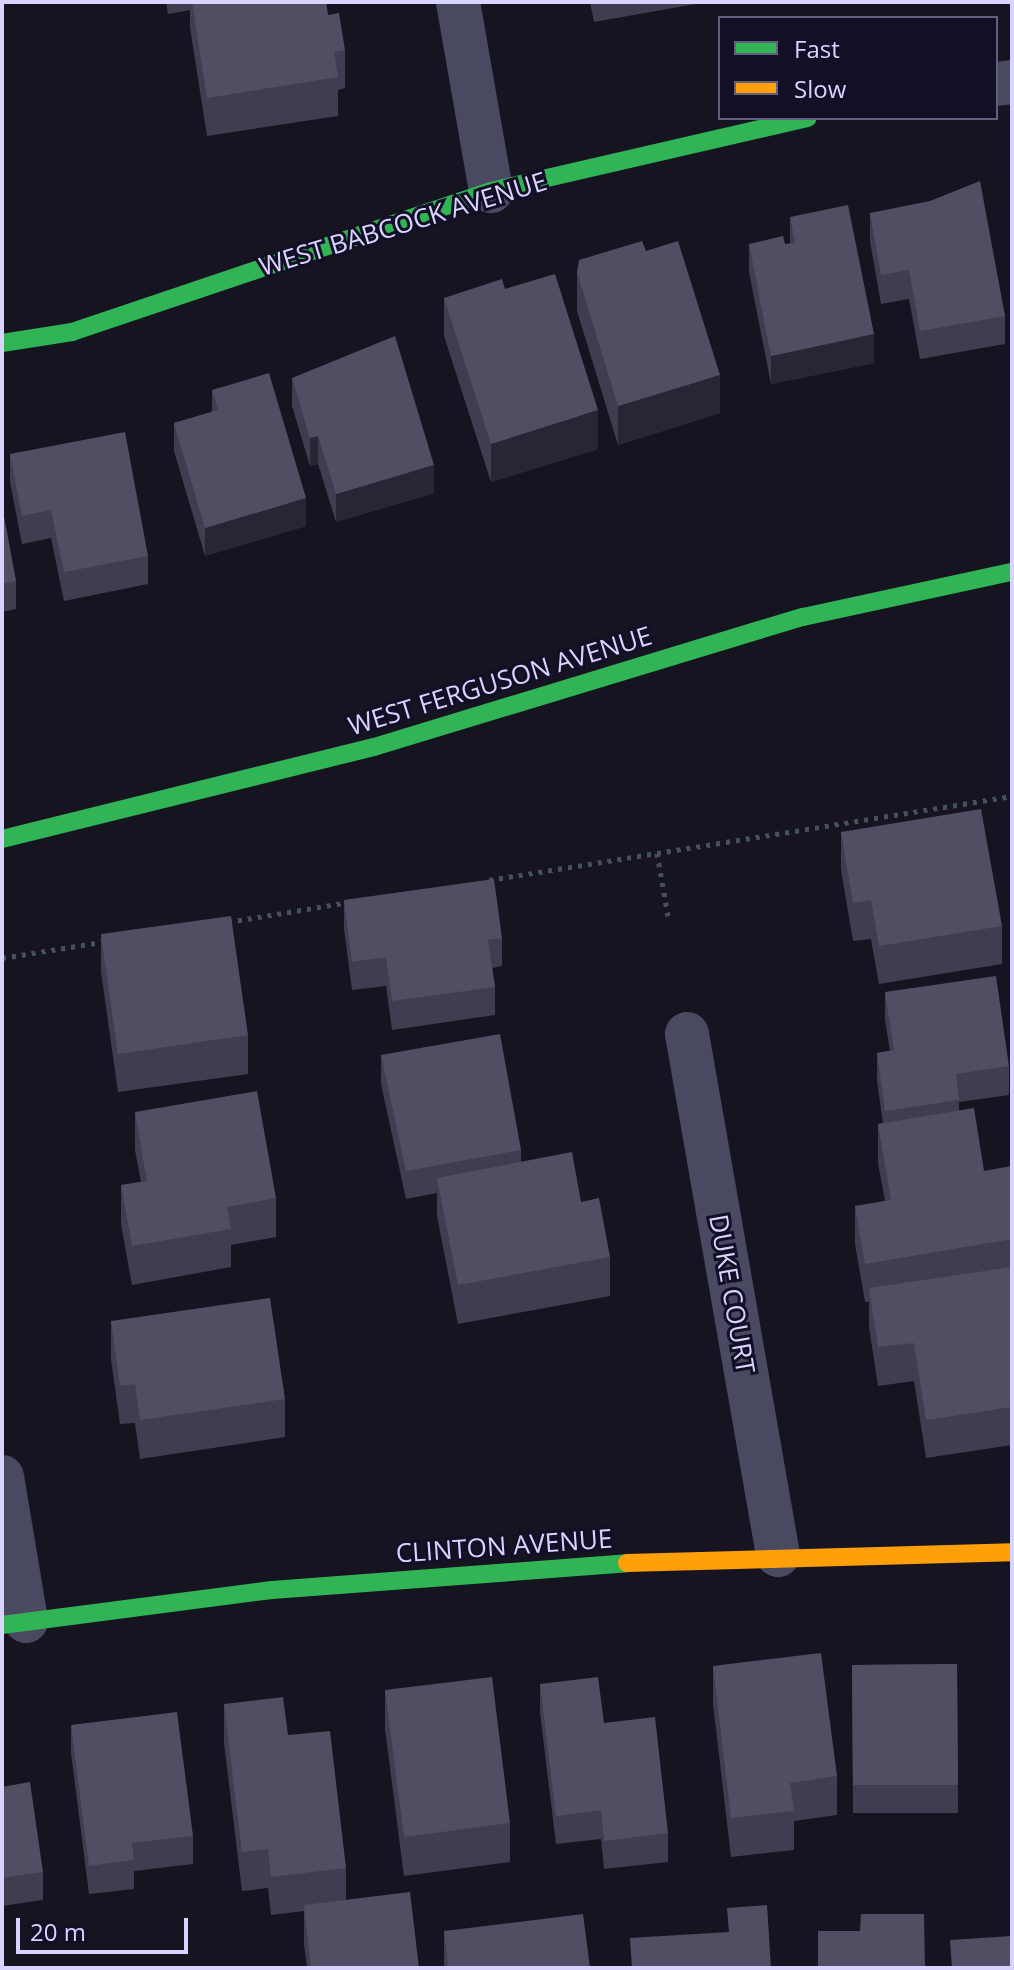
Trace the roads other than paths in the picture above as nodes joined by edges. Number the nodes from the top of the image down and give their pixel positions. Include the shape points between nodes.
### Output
1 (458, 2) edge
2 (799, 120) edge
3 (491, 191) junction
4 (2, 343) edge
5 (1012, 572) edge
6 (2, 839) edge
7 (687, 1034) dead end
8 (2, 1477) edge
9 (1012, 1552) edge
10 (778, 1555) junction
11 (14, 1623) edge

1 - 3 street
2 - 3 street, WEST BABCOCK AVENUE
3 - 4 street, WEST BABCOCK AVENUE via 72,332
5 - 6 street, WEST FERGUSON AVENUE via 803,617 374,747
7 - 10 street, DUKE COURT
8 - 11 street
9 - 10 street, CLINTON AVENUE
10 - 11 street, CLINTON AVENUE via 272,1590

